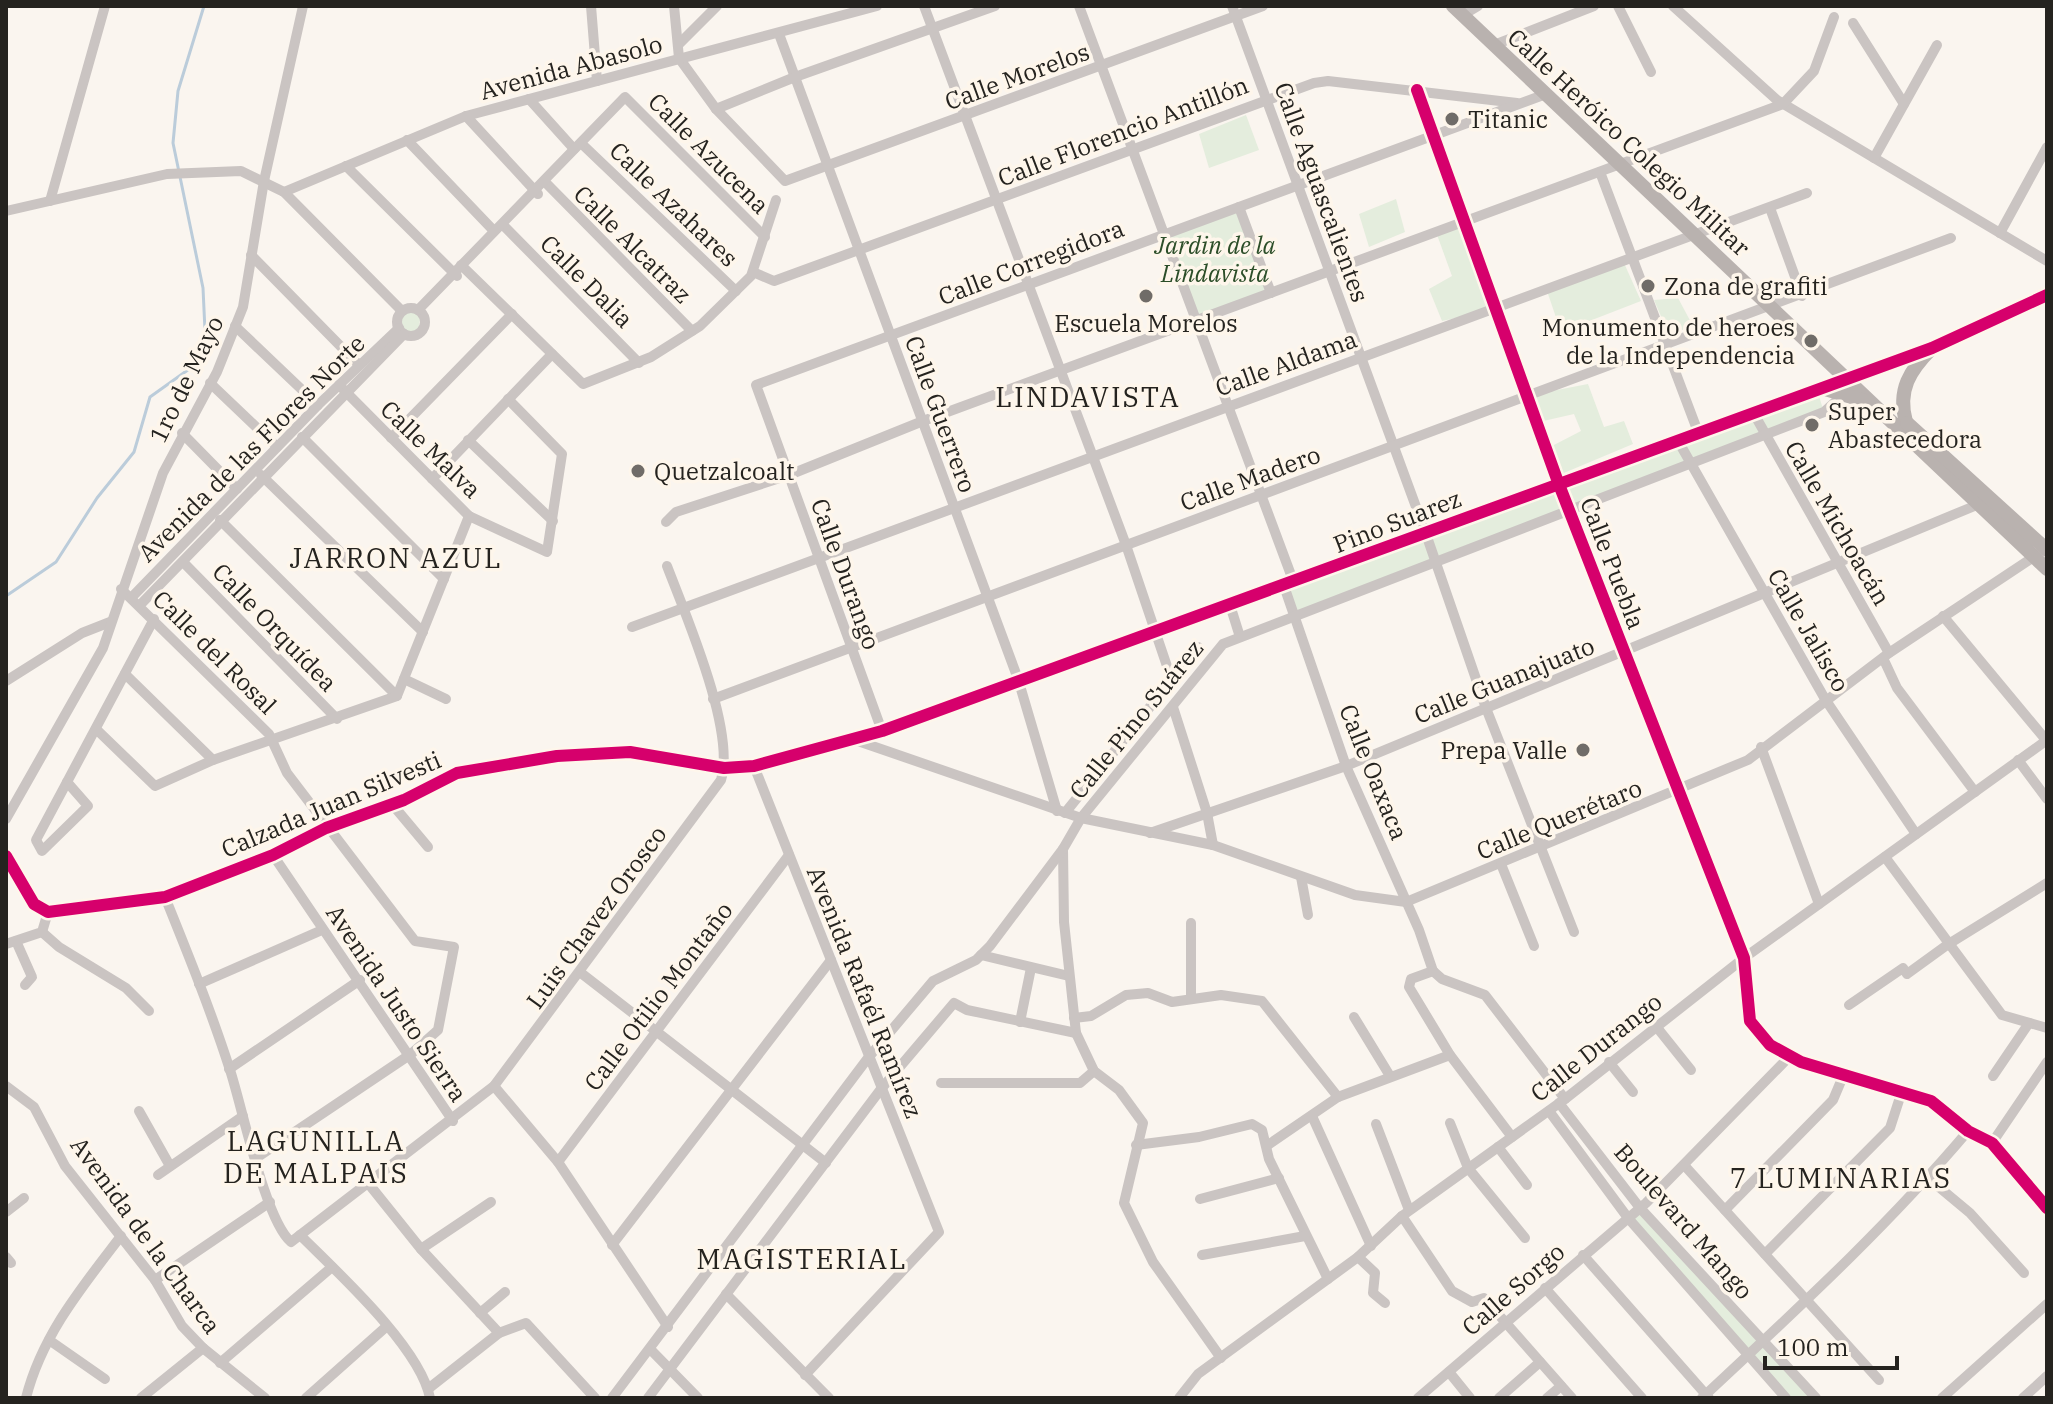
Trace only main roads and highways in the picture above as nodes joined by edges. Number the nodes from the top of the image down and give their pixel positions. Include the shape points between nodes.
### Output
1 (1458, 11) edge
2 (1932, 348) road end
3 (1850, 377) junction
4 (1822, 388) road end
5 (1871, 403) junction
6 (1911, 431) junction
7 (2043, 550) edge
8 (2047, 569) edge

1 - 3 main road, Calle Heróico Colegio Militar
2 - 6 main road via 1903,387
3 - 5 main road, Calle Heróico Colegio Militar
3 - 6 main road, Calle Heróico Colegio Militar
4 - 5 main road
5 - 6 main road, Calle Heróico Colegio Militar
6 - 7 main road, Calle Heróico Colegio Militar
6 - 7 main road, Calle Heróico Colegio Militar via 1977,505
7 - 8 main road, Calle Heróico Colegio Militar

